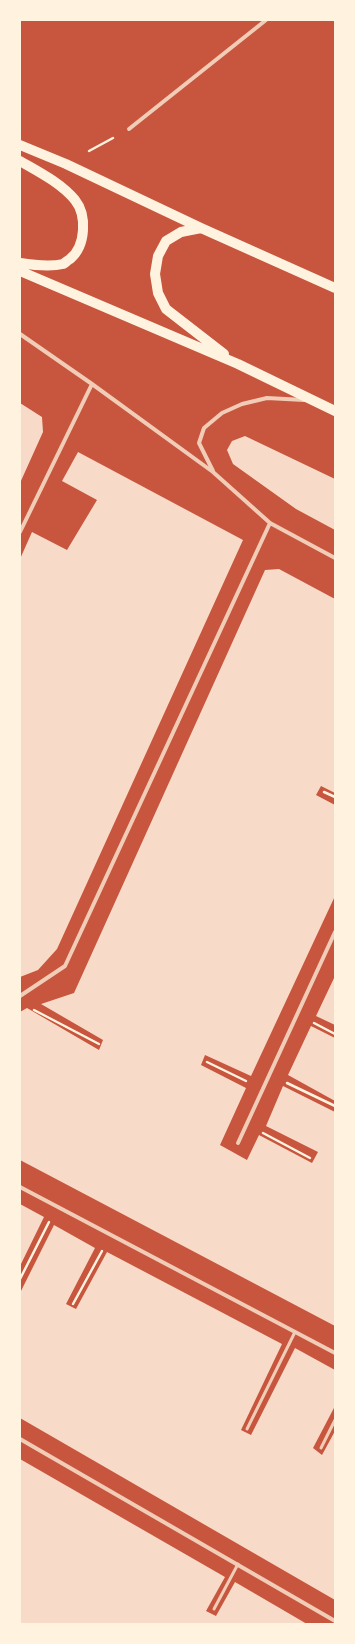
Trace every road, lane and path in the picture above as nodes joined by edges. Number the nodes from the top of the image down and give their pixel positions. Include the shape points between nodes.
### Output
1 (266, 20) edge
2 (129, 129) joint
3 (20, 146) edge
4 (20, 161) edge
5 (66, 164) junction
6 (201, 228) junction
7 (20, 263) edge
8 (20, 271) edge
9 (335, 288) edge
10 (20, 334) edge
11 (238, 364) junction
12 (92, 384) junction
13 (314, 400) junction
14 (335, 410) edge
15 (213, 472) junction
16 (270, 523) junction
17 (20, 532) edge
18 (335, 558) edge
19 (324, 792) dead end
20 (335, 797) edge
21 (335, 932) edge
22 (26, 993) junction
23 (20, 996) edge
24 (297, 1015) junction
25 (335, 1034) edge
26 (99, 1044) dead end
27 (207, 1062) dead end
28 (270, 1075) junction
29 (263, 1089) junction
30 (335, 1106) edge
31 (247, 1124) junction
32 (238, 1143) dead end
33 (310, 1158) dead end
34 (20, 1187) edge
35 (56, 1206) junction
36 (111, 1235) junction
37 (20, 1279) edge
38 (73, 1304) dead end
39 (295, 1332) junction
40 (335, 1353) edge
41 (335, 1420) edge
42 (247, 1430) dead end
43 (20, 1439) edge
44 (321, 1448) dead end
45 (238, 1564) junction
46 (214, 1609) dead end
47 (335, 1621) edge

1 - 2 street
2 - 5 path
3 - 5 main road
4 - 7 main road via 63,188 76,201 82,219 83,234 81,245 75,255 64,264
5 - 6 main road
6 - 9 main road
6 - 11 main road via 181,232 166,241 158,256 155,274 158,293 166,309
8 - 11 main road
10 - 12 street
11 - 13 main road
12 - 15 street
12 - 17 street
13 - 14 main road
13 - 15 street via 267,398 242,404 222,413 204,428 199,443
15 - 16 street
16 - 18 street
16 - 22 street via 65,966
19 - 20 path
21 - 24 street
22 - 23 street
22 - 26 path via 34,1010
24 - 25 path
24 - 28 street
27 - 29 path
28 - 29 street
28 - 30 path
29 - 31 street
31 - 32 street
31 - 33 path
34 - 35 street
35 - 36 street
35 - 37 path
36 - 38 path
36 - 39 street
39 - 40 street
39 - 42 lane
41 - 44 lane
43 - 45 street
45 - 46 lane
45 - 47 street

